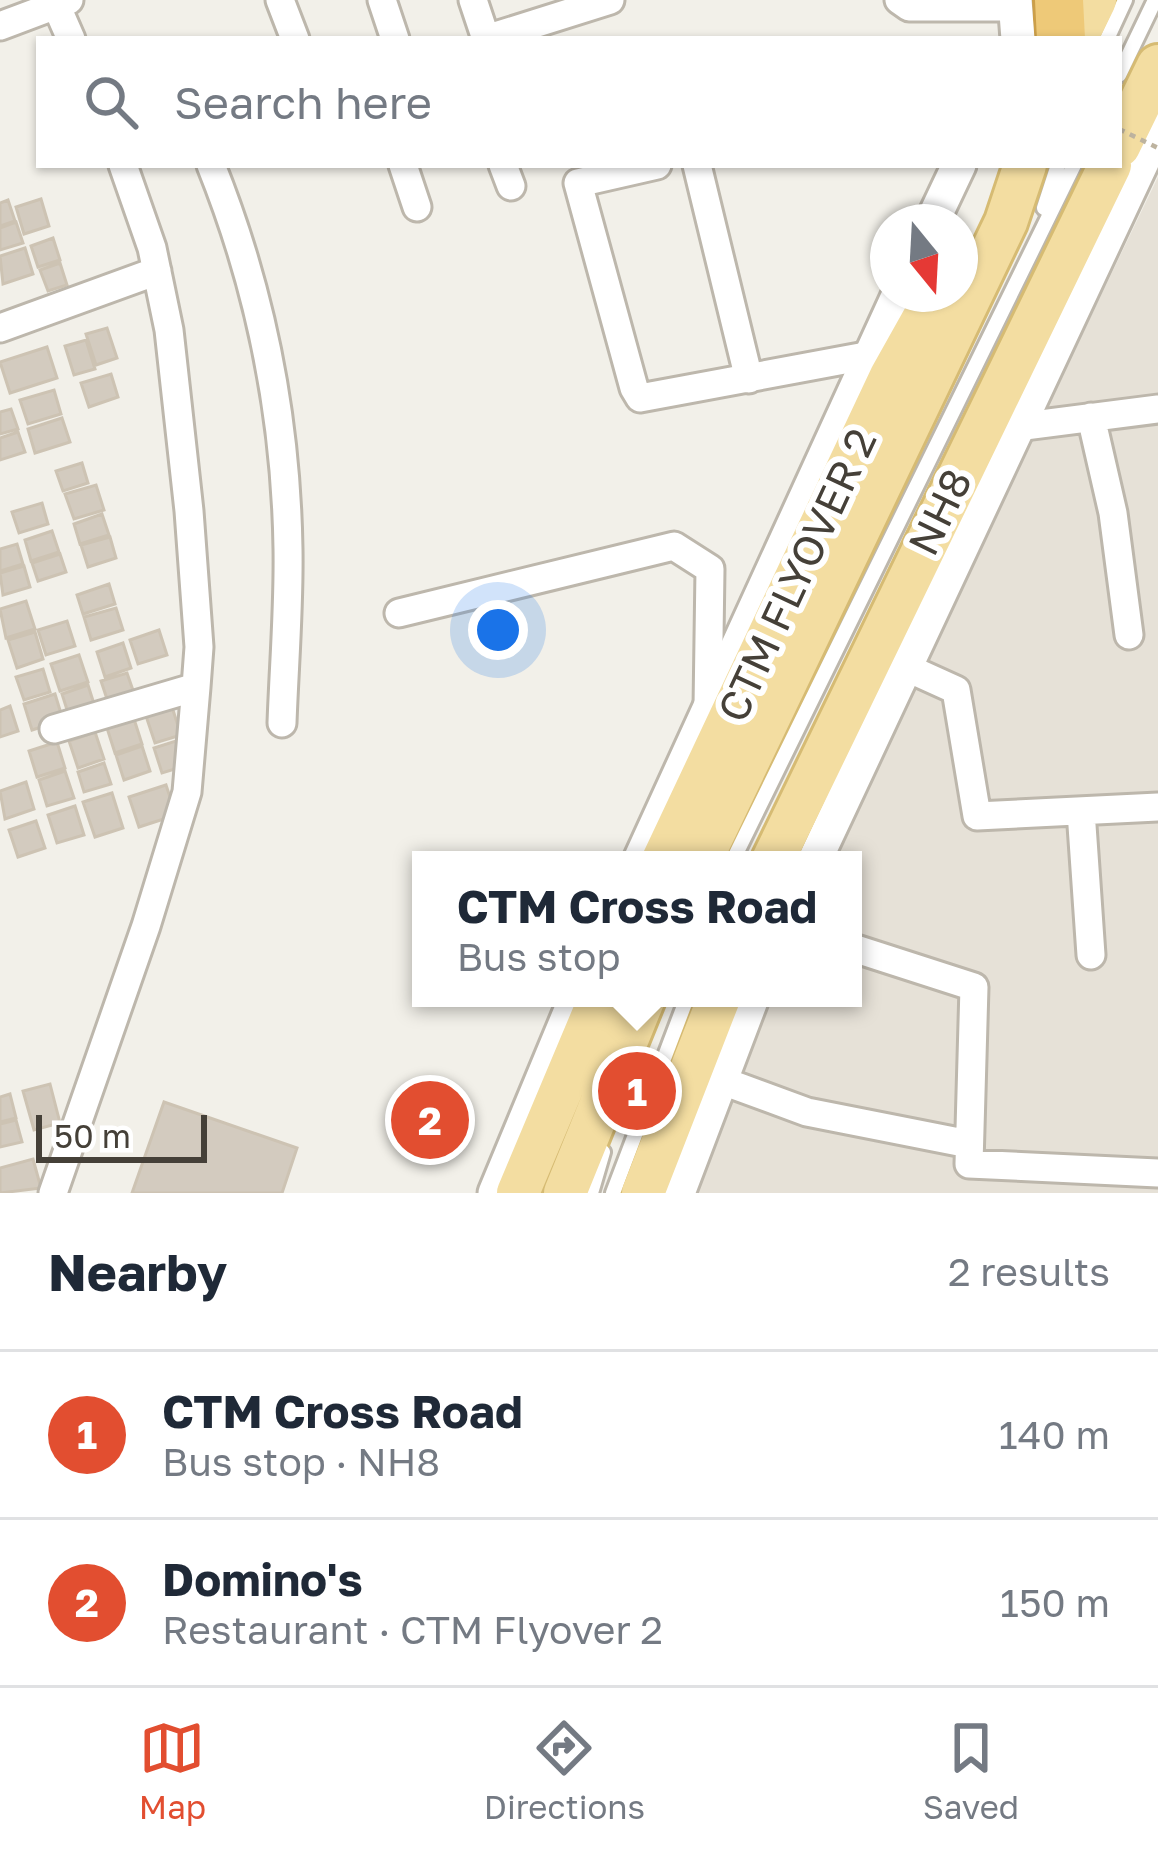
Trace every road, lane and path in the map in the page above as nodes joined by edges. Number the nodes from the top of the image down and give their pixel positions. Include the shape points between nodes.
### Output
1 (280, 0) edge
2 (382, 0) edge
3 (472, 0) edge
4 (898, 0) edge
5 (1095, 0) edge
6 (1125, 0) edge
7 (1155, 0) edge
8 (604, 1) edge
9 (60, 2) edge
10 (1027, 12) edge
11 (0, 26) edge
12 (536, 32) edge
13 (70, 36) edge
14 (294, 36) edge
15 (394, 36) edge
16 (485, 36) edge
17 (1057, 36) edge
18 (1077, 36) edge
19 (1108, 36) edge
20 (1158, 66) edge
21 (1122, 69) edge
22 (1158, 128) edge
23 (1122, 130) edge
24 (1122, 140) edge
25 (1158, 148) edge
26 (124, 168) edge
27 (212, 168) edge
28 (404, 168) edge
29 (644, 168) edge
30 (698, 168) edge
31 (957, 168) edge
32 (1009, 168) edge
33 (1010, 168) edge
34 (1057, 168) edge
35 (1071, 168) edge
36 (1109, 168) edge
37 (940, 204) edge
38 (417, 207) dead end
39 (978, 221) edge
40 (1031, 247) junction
41 (157, 272) junction
42 (912, 312) edge
43 (916, 312) edge
44 (0, 328) edge
45 (872, 355) junction
46 (748, 379) junction
47 (1158, 409) edge
48 (1091, 417) junction
49 (1017, 427) junction
50 (399, 613) dead end
51 (1129, 635) dead end
52 (903, 666) junction
53 (196, 687) junction
54 (708, 712) junction
55 (282, 723) dead end
56 (54, 729) dead end
57 (1158, 807) edge
58 (1081, 811) junction
59 (810, 839) edge
60 (644, 851) edge
61 (667, 851) edge
62 (705, 851) edge
63 (737, 851) edge
64 (862, 951) edge
65 (1091, 955) dead end
66 (572, 1007) edge
67 (596, 1007) edge
68 (640, 1007) edge
69 (655, 1007) edge
70 (684, 1007) edge
71 (715, 1007) edge
72 (748, 1007) edge
73 (630, 1079) dead end
74 (720, 1080) junction
75 (608, 1140) dead end
76 (969, 1154) junction
77 (1158, 1173) edge
78 (53, 1193) edge
79 (495, 1193) edge
80 (518, 1193) edge
81 (565, 1193) edge
82 (591, 1193) edge
83 (613, 1193) edge
84 (643, 1193) edge
85 (678, 1193) edge
86 (970, 1193) edge

1 - 14 street
2 - 15 street
3 - 16 street
4 - 10 street
5 - 18 main road
6 - 19 lane
7 - 21 lane
8 - 12 street
9 - 11 street
9 - 13 street
10 - 17 highway
20 - 24 main road
22 - 49 street
23 - 25 path, bridge
26 - 41 street
27 - 55 street via 240,238 275,386 288,548
28 - 38 street
29 - 46 street via 578,183 634,388 640,398
30 - 46 street
31 - 37 street
32 - 39 main road
33 - 62 main road, NH8 via 1006,222
34 - 40 lane
35 - 40 lane
36 - 59 main road, NH8
40 - 63 lane
41 - 44 street
41 - 53 street via 189,511
42 - 45 street
43 - 61 main road, CTM FLYOVER 2
45 - 46 street
45 - 54 street
47 - 48 street
48 - 49 street
48 - 51 street
49 - 52 street
50 - 54 street via 674,546 710,569
52 - 58 street via 956,690 977,816
52 - 59 street
53 - 56 street
53 - 78 street via 187,792
54 - 60 street
57 - 58 street
58 - 65 street
64 - 76 street via 974,987
66 - 79 street
67 - 80 main road
68 - 81 main road
69 - 73 lane
70 - 83 lane
71 - 84 main road
72 - 74 street
74 - 76 street
74 - 85 street
75 - 82 lane
76 - 77 street
76 - 86 street

